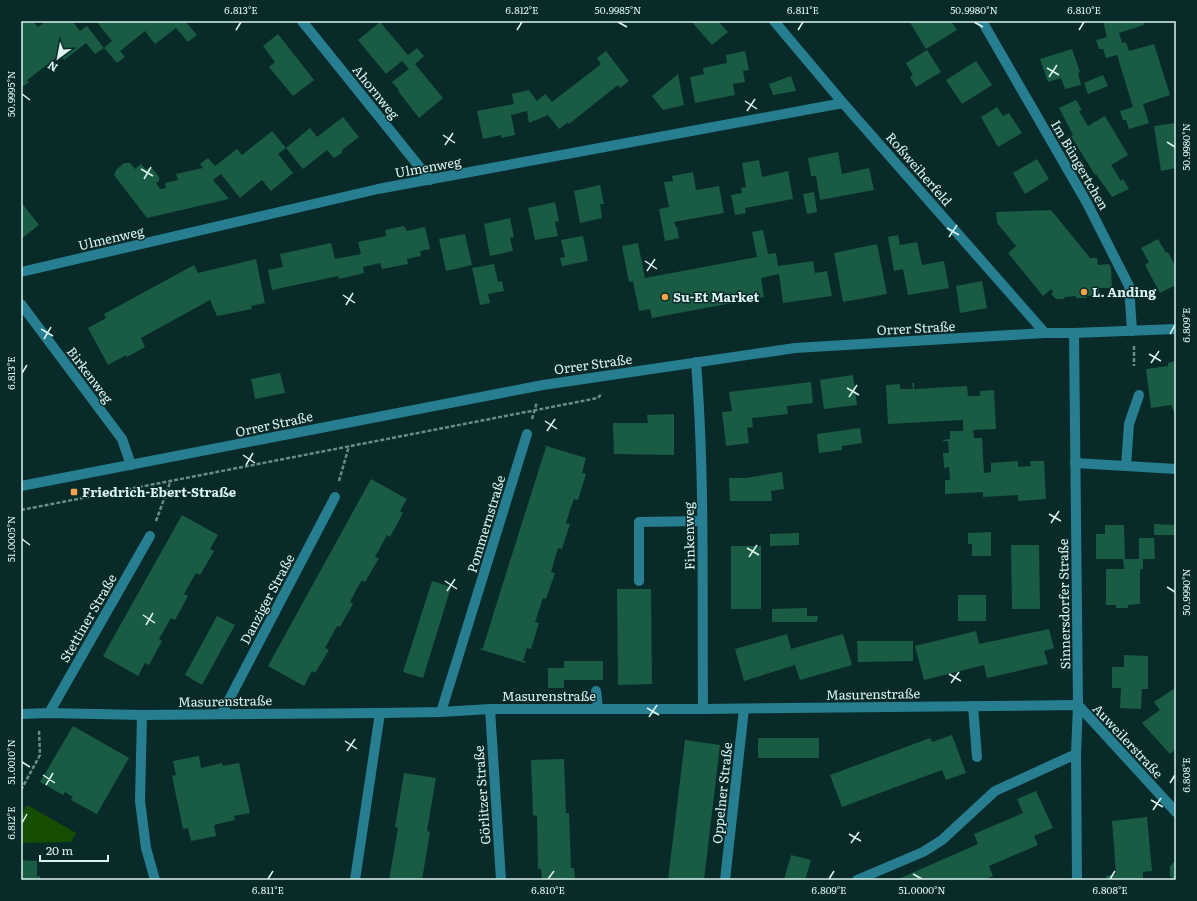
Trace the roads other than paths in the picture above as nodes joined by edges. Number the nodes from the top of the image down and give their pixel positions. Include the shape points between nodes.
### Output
1 (302, 21) edge
2 (774, 21) edge
3 (982, 21) edge
4 (843, 103) junction
5 (430, 180) junction
6 (21, 272) edge
7 (21, 304) edge
8 (1176, 329) edge
9 (1132, 331) junction
10 (1045, 333) junction
11 (1074, 334) junction
12 (696, 362) junction
13 (1139, 395) dead end
14 (527, 434) road end
15 (1075, 463) junction
16 (131, 465) junction
17 (1126, 466) junction
18 (1176, 469) edge
19 (21, 486) edge
20 (335, 497) road end
21 (702, 521) junction
22 (150, 536) road end
23 (639, 581) dead end
24 (596, 691) dead end
25 (1078, 705) junction
26 (973, 706) junction
27 (490, 709) junction
28 (598, 709) junction
29 (703, 709) junction
30 (744, 709) junction
31 (441, 712) junction
32 (49, 713) junction
33 (380, 713) junction
34 (21, 714) edge
35 (222, 714) junction
36 (142, 715) junction
37 (1076, 754) junction
38 (977, 757) dead end
39 (1176, 812) edge
40 (155, 880) edge
41 (355, 880) edge
42 (501, 880) edge
43 (725, 880) edge
44 (857, 880) edge
45 (1077, 880) edge

1 - 5 street, Ahornweg
2 - 4 street, Roßweiherfeld
3 - 9 street, Im Büngertchen via 1088,203 1129,286
4 - 5 street, Ulmenweg
4 - 10 street, Roßweiherfeld
5 - 6 street, Ulmenweg via 378,189
7 - 16 street, Birkenweg via 122,439
8 - 9 street, Orrer Straße
9 - 11 street, Orrer Straße
10 - 11 street, Orrer Straße
10 - 12 street, Orrer Straße via 795,348
11 - 15 street, Sinnersdorfer Straße
12 - 16 street, Orrer Straße via 542,384
12 - 21 street, Finkenweg
13 - 17 street via 1128,424
14 - 31 street, Pommernstraße
15 - 17 street
15 - 25 street, Sinnersdorfer Straße
16 - 19 street, Orrer Straße
17 - 18 street
20 - 35 street, Danziger Straße
21 - 23 street via 639,522
21 - 29 street, Finkenweg
22 - 32 street, Stettiner Straße
24 - 28 street
25 - 26 street, Masurenstraße
25 - 37 street, Sinnersdorfer Straße
25 - 39 street, Auweilerstraße
26 - 30 street, Masurenstraße
26 - 38 street
27 - 28 street, Masurenstraße
27 - 31 street, Masurenstraße
27 - 42 street, Görlitzer Straße
28 - 29 street, Masurenstraße
29 - 30 street, Masurenstraße
30 - 43 street, Oppelner Straße
31 - 33 street, Masurenstraße
32 - 34 street, Masurenstraße
32 - 36 street, Masurenstraße
33 - 35 street, Masurenstraße
33 - 41 street
35 - 36 street, Masurenstraße
36 - 40 street via 140,801 146,848
37 - 44 street via 995,791 942,840 923,852
37 - 45 street, Sinnersdorfer Straße

